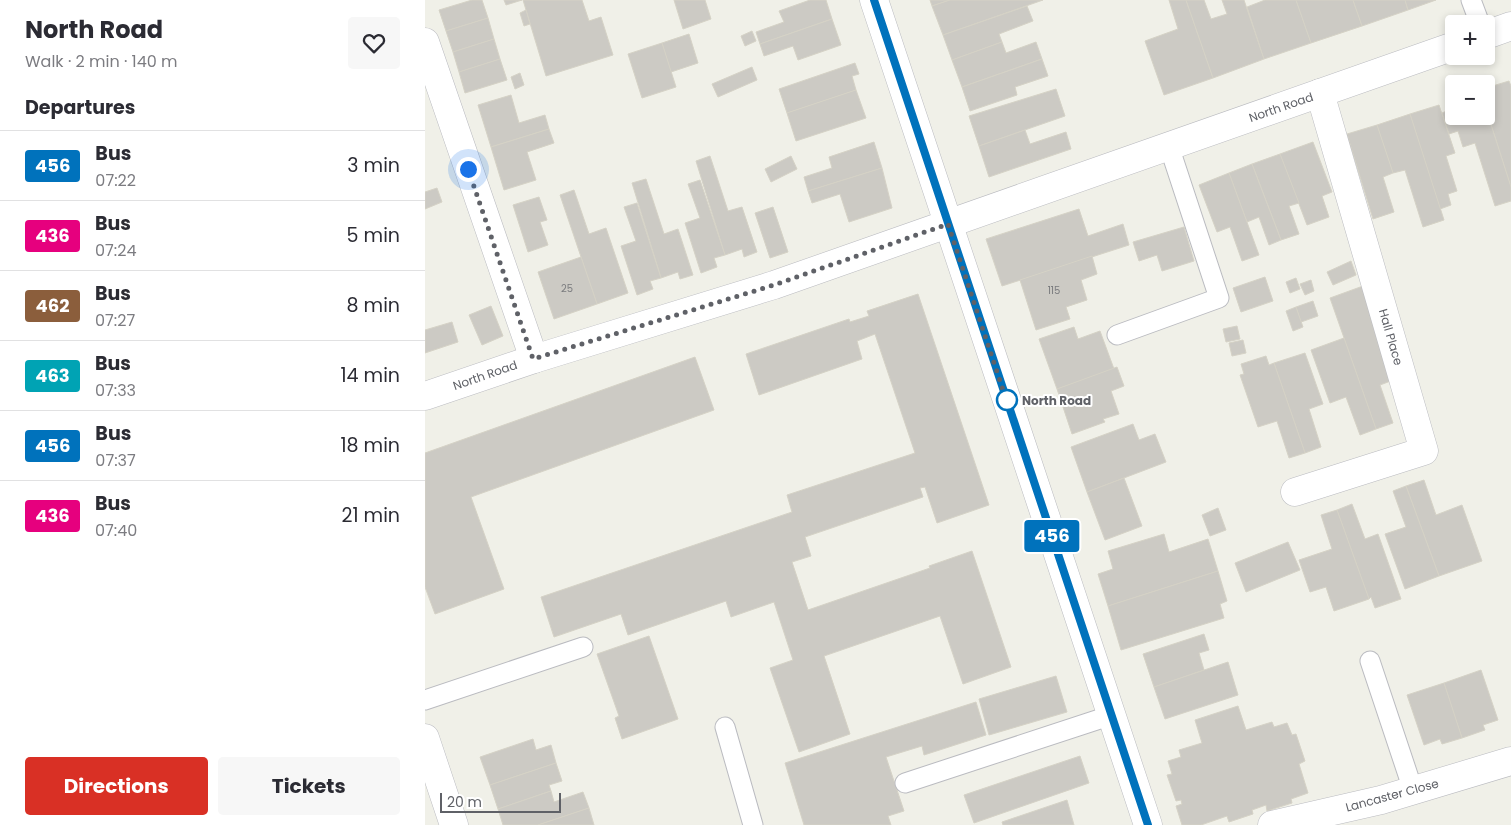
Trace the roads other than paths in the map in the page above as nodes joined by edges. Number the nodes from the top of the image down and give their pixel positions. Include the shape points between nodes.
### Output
1 (874, 0) edge
2 (1471, 0) edge
3 (1477, 15) edge
4 (1511, 26) edge
5 (1495, 32) edge
6 (425, 42) edge
7 (1445, 49) edge
8 (1320, 93) junction
9 (1169, 146) junction
10 (948, 224) junction
11 (1117, 335) dead end
12 (533, 359) junction
13 (425, 396) edge
14 (1295, 492) dead end
15 (583, 647) dead end
16 (1370, 661) dead end
17 (425, 700) edge
18 (1112, 715) junction
19 (725, 726) dead end
20 (427, 748) edge
21 (1511, 761) edge
22 (905, 783) dead end
23 (1413, 790) junction
24 (747, 823) edge
25 (455, 825) edge
26 (1148, 825) edge
27 (1272, 825) edge

1 - 10 street
2 - 3 lane
4 - 5 street
6 - 12 street
7 - 8 street, North Road
8 - 9 street, North Road
8 - 14 street, Hall Place via 1424,451
9 - 10 street, North Road
9 - 11 lane via 1219,298
10 - 12 street, North Road via 774,285
10 - 18 street
12 - 13 street, North Road
15 - 17 lane
16 - 23 lane
18 - 22 lane
18 - 26 street
19 - 24 lane
20 - 25 street
21 - 23 street, Lancaster Close
23 - 27 street, Lancaster Close

